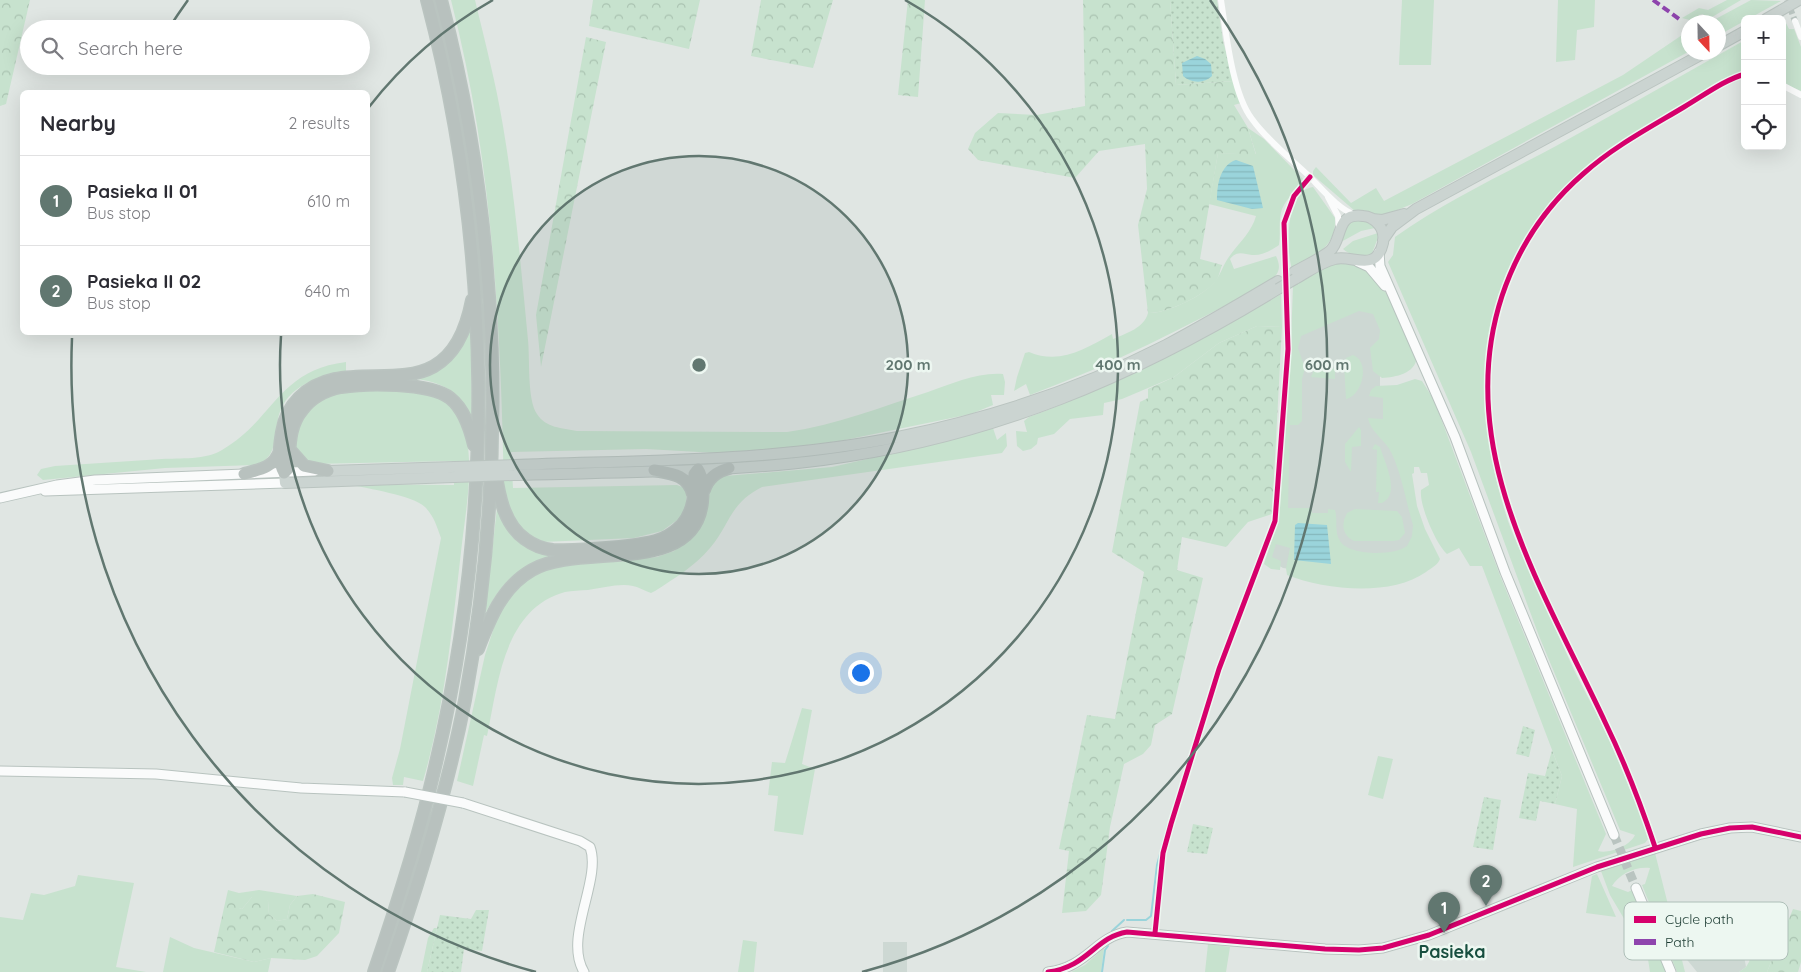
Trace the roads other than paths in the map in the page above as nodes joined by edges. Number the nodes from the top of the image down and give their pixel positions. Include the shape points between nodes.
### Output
1 (426, 0) edge
2 (442, 0) edge
3 (1221, 0) edge
4 (1799, 0) edge
5 (1773, 15) edge
6 (1795, 21) tunnel mouth
7 (1741, 33) edge
8 (1801, 37) edge
9 (1726, 42) edge
10 (1691, 60) edge
11 (1741, 76) edge
12 (1786, 87) edge
13 (1801, 95) edge
14 (1310, 177) junction
15 (1326, 194) junction
16 (1416, 209) junction
17 (1358, 216) junction
18 (1372, 219) junction
19 (1338, 233) junction
20 (1383, 240) junction
21 (1379, 252) junction
22 (1353, 261) junction
23 (1294, 276) junction
24 (474, 281) junction
25 (1278, 285) junction
26 (1393, 299) junction
27 (492, 444) junction
28 (284, 450) junction
29 (478, 462) junction
30 (698, 463) junction
31 (729, 468) junction
32 (514, 470) junction
33 (654, 470) junction
34 (328, 471) junction
35 (454, 472) junction
36 (244, 474) junction
37 (284, 478) junction
38 (32, 491) junction
39 (698, 497) junction
40 (0, 498) edge
41 (470, 669) junction
42 (0, 771) edge
43 (1614, 834) tunnel mouth
44 (1801, 837) edge
45 (1655, 847) junction
46 (1636, 888) tunnel mouth
47 (1642, 902) edge
48 (1155, 933) junction
49 (1666, 960) edge
50 (374, 972) edge
51 (388, 972) edge
52 (584, 972) edge
53 (1048, 972) edge
54 (1671, 972) edge

1 - 24 highway via 457,145
2 - 27 highway via 463,93 481,206 491,318
3 - 14 street via 1227,39 1247,112
4 - 5 main road
6 - 8 street
7 - 9 main road
10 - 16 main road
11 - 45 street via 1618,147 1561,195 1535,226 1513,266 1490,344 1487,391 1490,431 1512,522 1614,742
12 - 13 street
14 - 15 street
14 - 48 street via 1294,196 1284,223 1288,349 1275,521 1219,669 1171,824 1163,853
15 - 17 street via 1349,213
15 - 19 street via 1338,216
16 - 18 main road via 1386,220
16 - 20 main road via 1388,230
17 - 18 main road
17 - 19 main road via 1347,220
18 - 20 main road via 1380,228
19 - 22 main road via 1338,248
19 - 23 main road via 1330,251
20 - 21 main road
21 - 22 main road via 1370,260
21 - 26 street via 1378,262
22 - 23 main road via 1335,259
22 - 26 street via 1369,267
23 - 25 main road
24 - 28 highway via 470,310 462,332 446,355 430,367 408,375 335,379 314,387 302,395 288,412 282,430
24 - 29 highway via 479,382
25 - 30 main road via 1129,363 997,412 852,444
25 - 31 main road via 1155,359 1088,389 1015,416 879,451 796,463
26 - 43 street via 1455,437 1505,572
27 - 39 highway via 498,489 506,515 516,532 541,547 566,550 633,545 664,539 683,523
27 - 41 highway via 485,565
28 - 29 highway via 298,414 322,393 341,387 412,386 434,389 456,403 470,431
28 - 34 highway via 304,466
28 - 36 highway via 267,468
28 - 37 highway via 288,469
29 - 50 highway via 467,594 447,716 418,834
30 - 31 main road
30 - 32 main road
30 - 33 main road
30 - 39 highway via 694,474
31 - 39 highway via 715,473
32 - 33 main road
32 - 35 main road, bridge
33 - 39 highway via 682,477
34 - 35 main road
34 - 37 street
35 - 37 main road
36 - 37 street
36 - 38 street via 95,480
37 - 38 street
38 - 40 street
39 - 41 highway via 696,521 684,536 667,547 645,553 566,558 543,564 520,578 507,590 495,609
41 - 51 highway via 434,830
42 - 52 street, bridge via 156,774 301,788 405,792 463,803 580,841 590,847 592,864 577,951
44 - 45 street via 1764,828 1730,828
45 - 48 street via 1561,880 1429,935 1383,948 1325,949
46 - 47 street
48 - 53 street via 1119,934 1072,967
49 - 54 street

